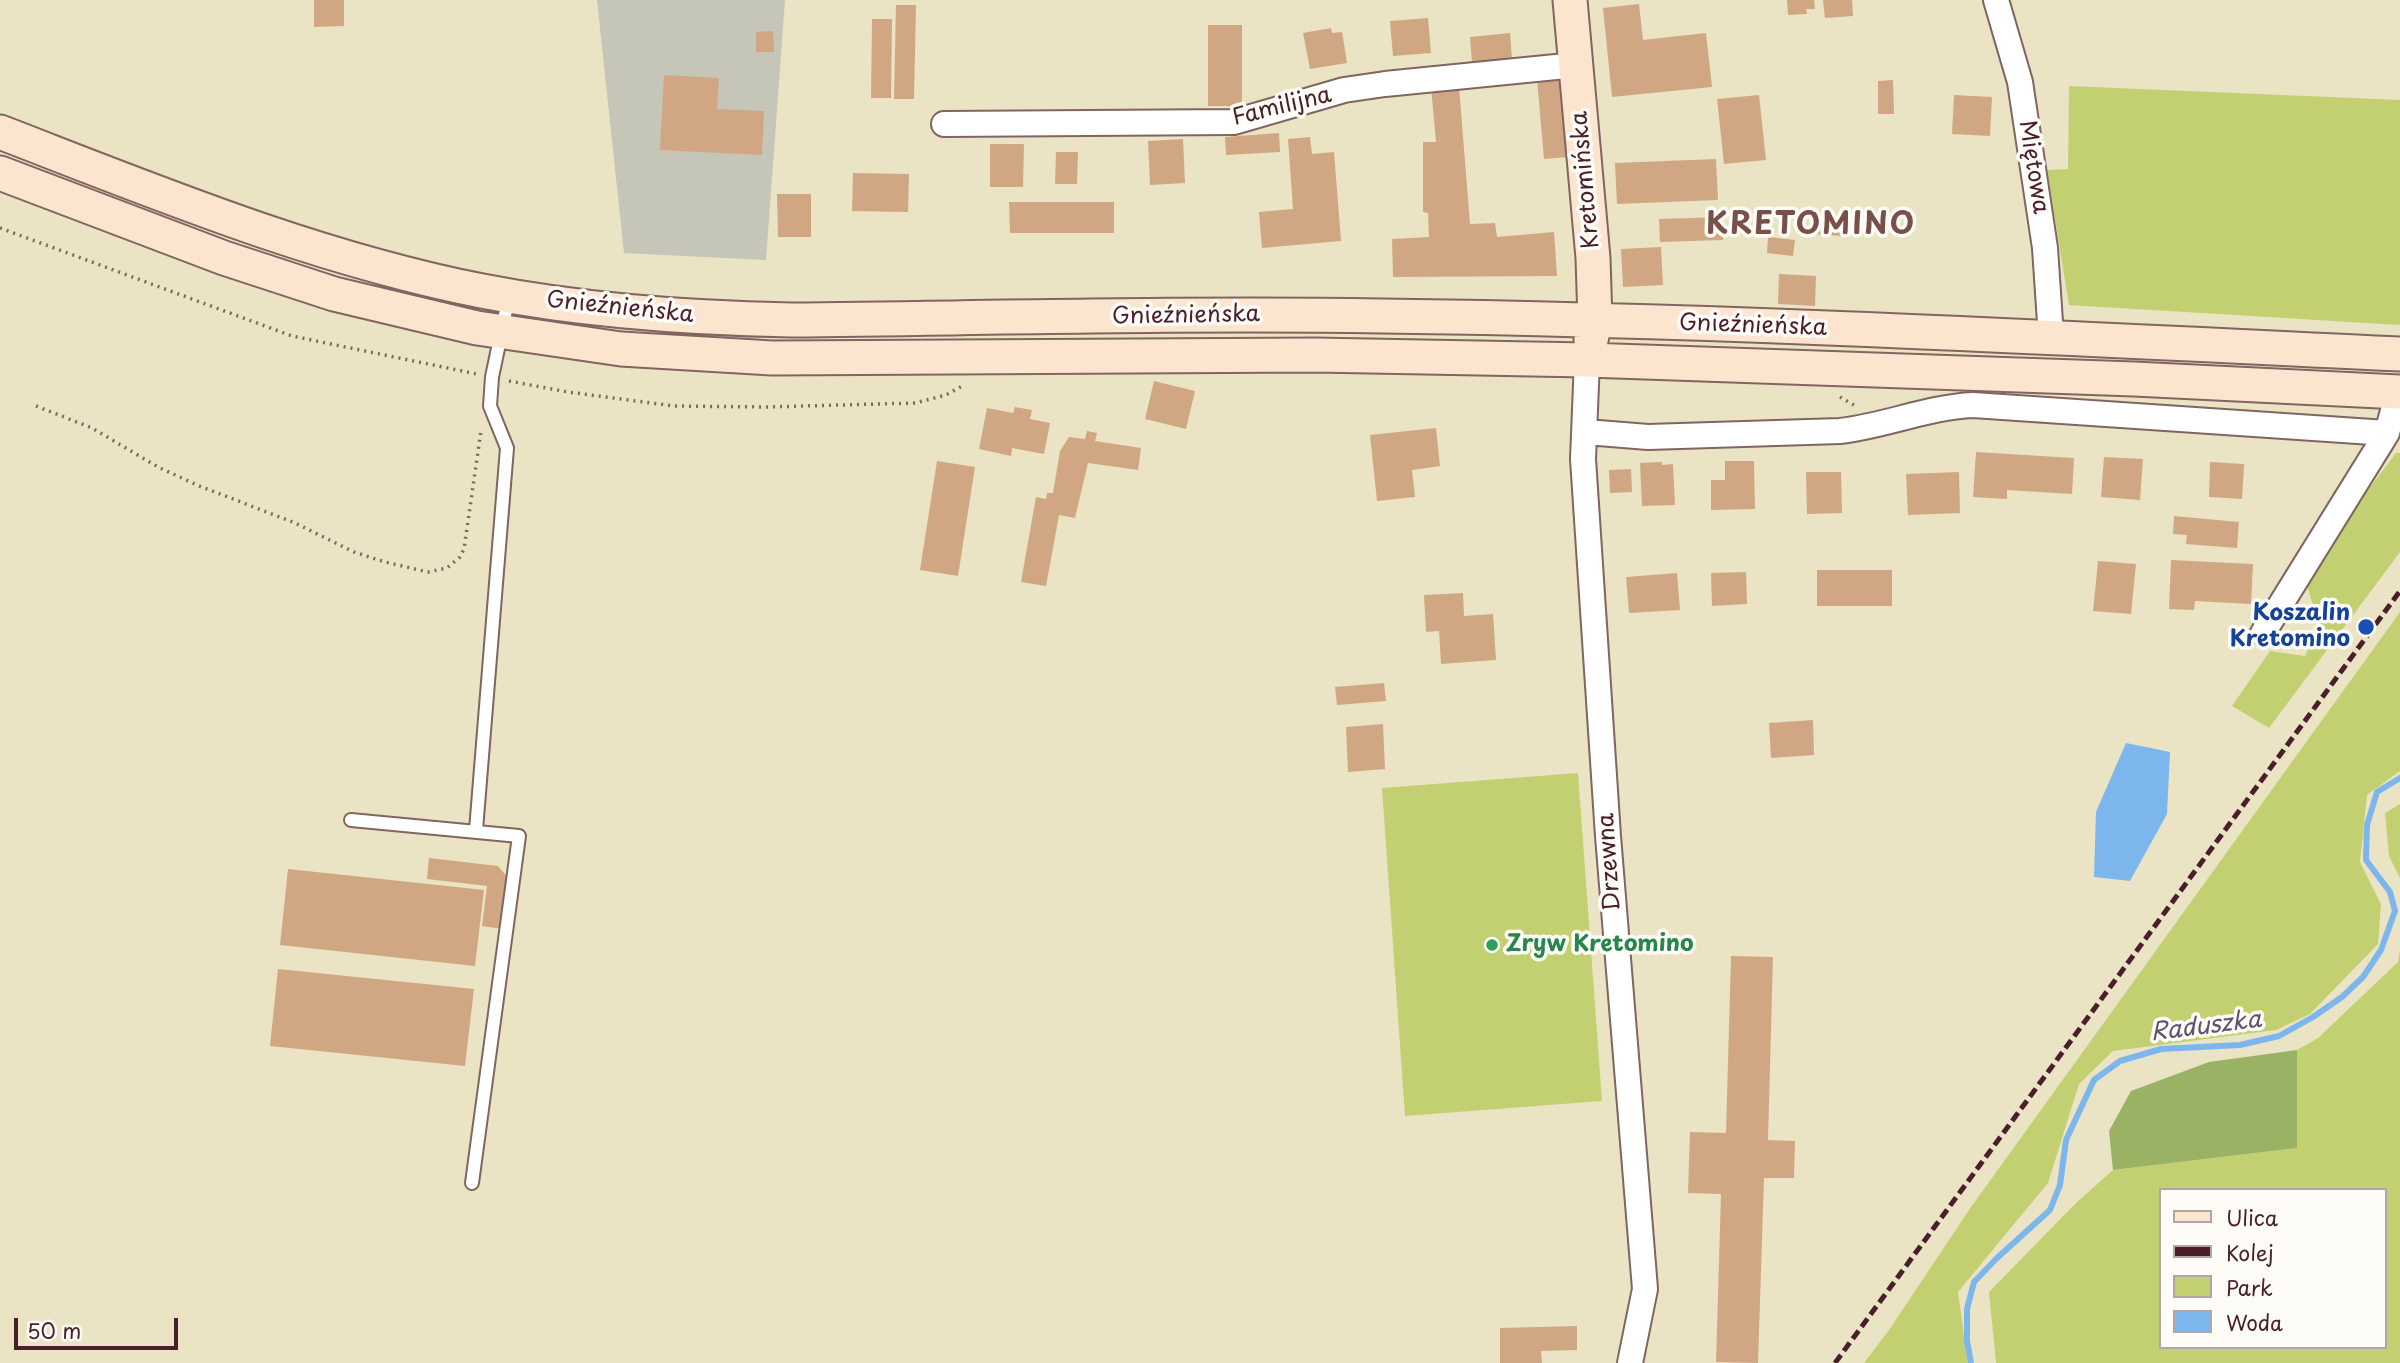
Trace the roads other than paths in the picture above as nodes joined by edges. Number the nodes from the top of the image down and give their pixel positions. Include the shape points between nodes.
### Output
1 (1570, 0) edge
2 (1996, 0) edge
3 (1576, 65) junction
4 (944, 124) dead end
5 (0, 132) edge
6 (0, 173) edge
7 (509, 295) junction
8 (1595, 321) junction
9 (501, 332) junction
10 (2051, 337) junction
11 (2400, 354) edge
12 (1587, 360) junction
13 (2399, 392) edge
14 (1586, 432) junction
15 (2393, 434) edge
16 (2263, 633) dead end
17 (351, 820) dead end
18 (476, 830) junction
19 (472, 1183) dead end
20 (1630, 1363) edge

1 - 3 main road, Kretomińska
2 - 10 street, Miętowa via 2022,95 2045,248
3 - 4 street, Familijna via 1344,90 1234,122
3 - 8 main road, Kretomińska via 1594,258
5 - 7 main road, Gnieźnieńska via 310,247
6 - 9 main road, Gnieźnieńska via 301,284
7 - 8 main road, Gnieźnieńska via 621,311 768,319 1314,315
7 - 9 lane
8 - 10 main road, Gnieźnieńska
8 - 12 main road, Kretomińska
9 - 12 main road, Gnieźnieńska via 632,350 772,358 1315,355
9 - 18 lane via 490,406 507,448
10 - 11 main road, Gnieźnieńska
12 - 13 main road, Gnieźnieńska
12 - 14 street, Drzewna
13 - 15 street
14 - 15 street via 1648,437 1840,431 1926,411 1981,405
14 - 20 street, Drzewna via 1583,459 1608,836 1645,1289
15 - 16 street
17 - 18 lane
18 - 19 lane via 519,836

